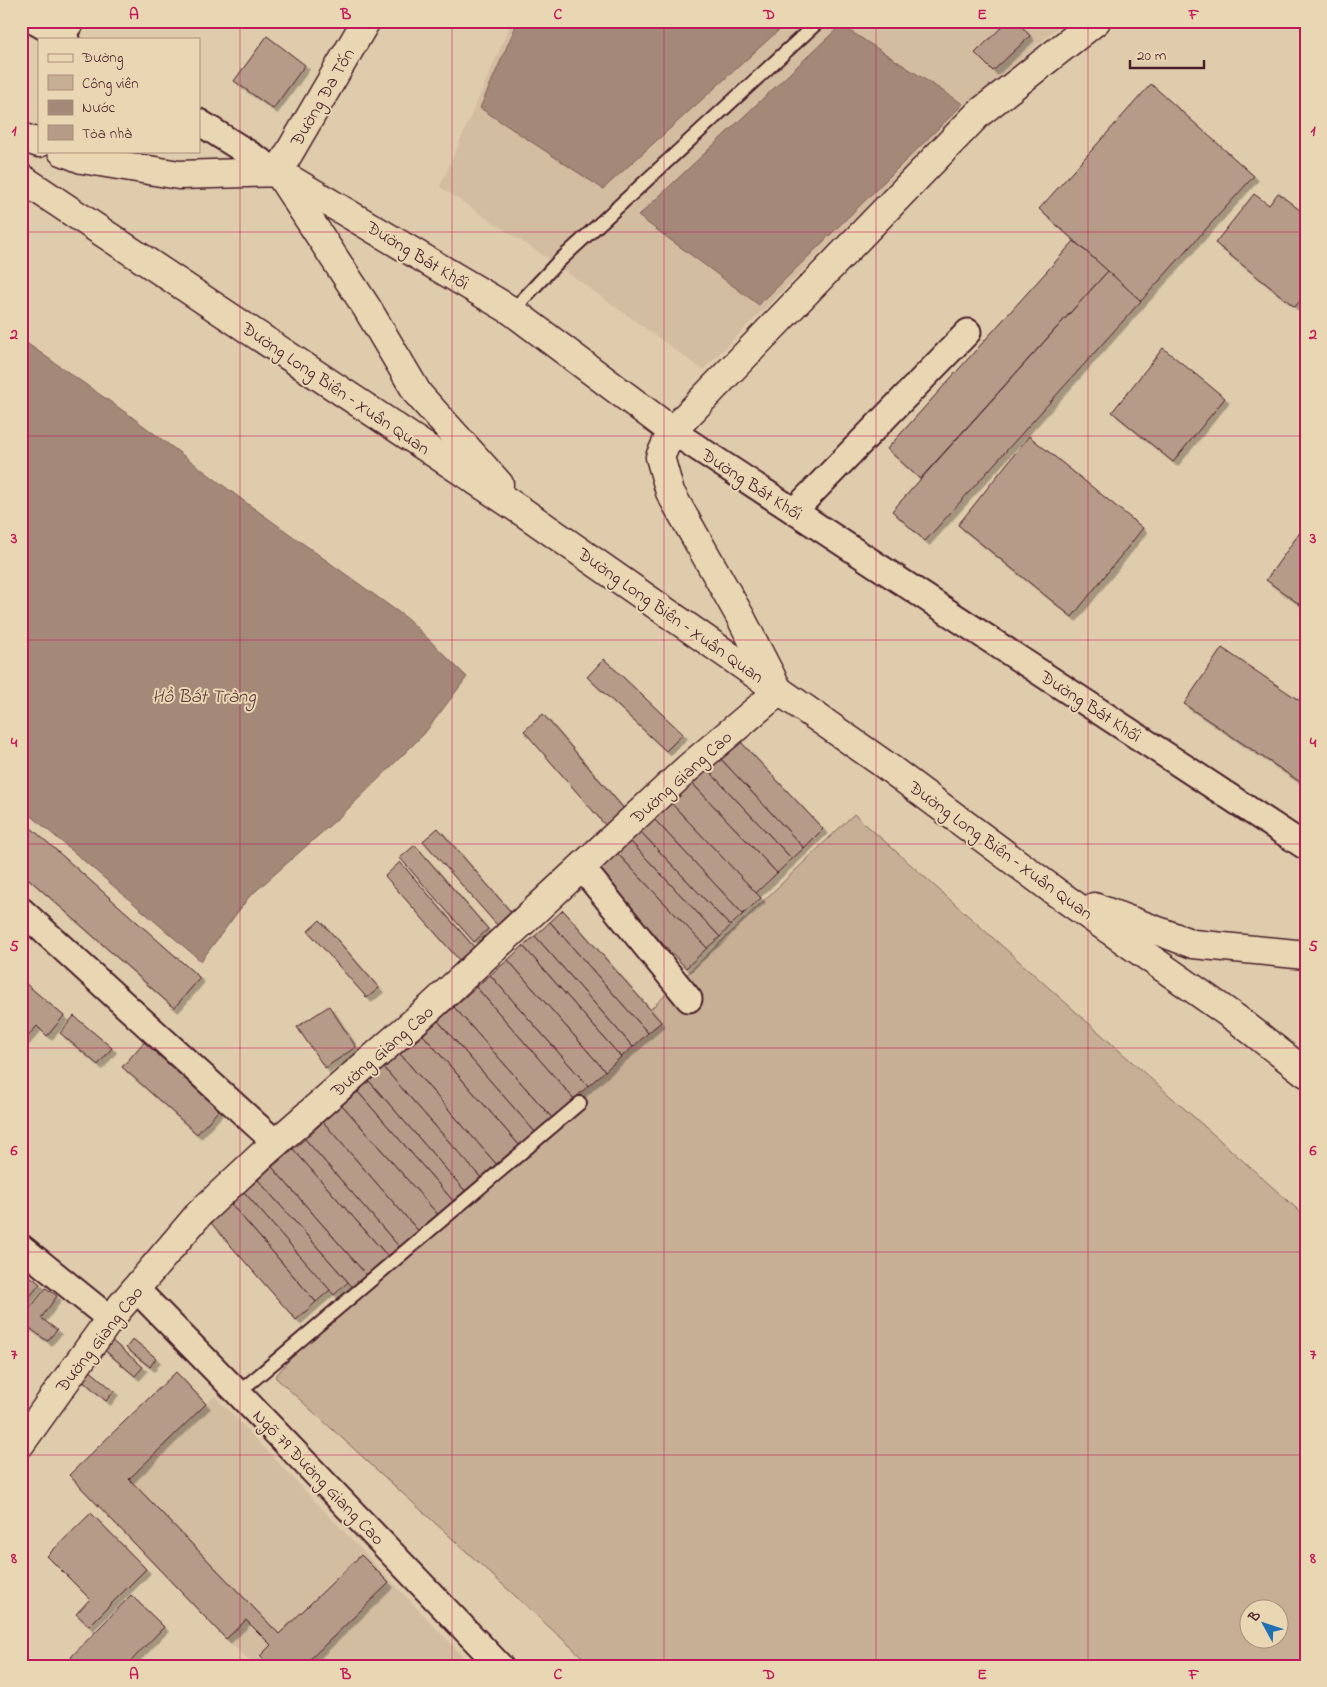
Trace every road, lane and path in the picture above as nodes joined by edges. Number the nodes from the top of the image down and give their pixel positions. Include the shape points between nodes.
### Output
1 (34, 21) edge
2 (80, 21) edge
3 (366, 21) edge
4 (819, 21) edge
5 (1096, 21) edge
6 (64, 38) edge
7 (67, 38) edge
8 (200, 123) edge
9 (21, 137) edge
10 (38, 143) edge
11 (64, 152) edge
12 (278, 172) junction
13 (21, 178) edge
14 (512, 311) junction
15 (968, 332) dead end
16 (672, 431) junction
17 (794, 511) junction
18 (526, 514) junction
19 (779, 691) junction
20 (1306, 847) edge
21 (582, 868) junction
22 (1057, 893) junction
23 (21, 910) edge
24 (1306, 955) edge
25 (689, 999) dead end
26 (1306, 1074) edge
27 (580, 1103) dead end
28 (276, 1143) junction
29 (21, 1247) edge
30 (136, 1289) junction
31 (110, 1319) junction
32 (238, 1393) junction
33 (21, 1443) edge
34 (500, 1666) edge

1 - 6 street
2 - 7 lane
3 - 12 main road, Đường Đa Tốn
4 - 14 lane via 556,264
5 - 16 main road via 978,114
8 - 12 street, Đường Bát Khối
9 - 10 main road
11 - 12 main road via 82,159 179,175
12 - 14 main road, Đường Bát Khối
12 - 18 main road via 368,308 418,394
13 - 18 main road, Đường Long Biên – Xuân Quan
14 - 16 main road, Đường Bát Khối
15 - 17 street
16 - 17 street, Đường Bát Khối
16 - 19 main road via 660,457 670,492
17 - 20 street, Đường Bát Khối
18 - 19 main road, Đường Long Biên – Xuân Quan
19 - 21 main road, Đường Giang Cao via 688,768
19 - 22 main road, Đường Long Biên – Xuân Quan via 881,762
21 - 25 street
21 - 28 main road, Đường Giang Cao via 430,1008
22 - 24 main road via 1193,944
22 - 26 main road, Đường Long Biên – Xuân Quan via 1238,1020
23 - 28 street
27 - 32 lane
28 - 30 main road, Đường Giang Cao via 199,1214
29 - 31 street
30 - 31 main road, Đường Giang Cao
30 - 32 street, Ngõ 79 Đường Giang Cao
31 - 33 main road, Đường Giang Cao
32 - 34 street, Ngõ 79 Đường Giang Cao

